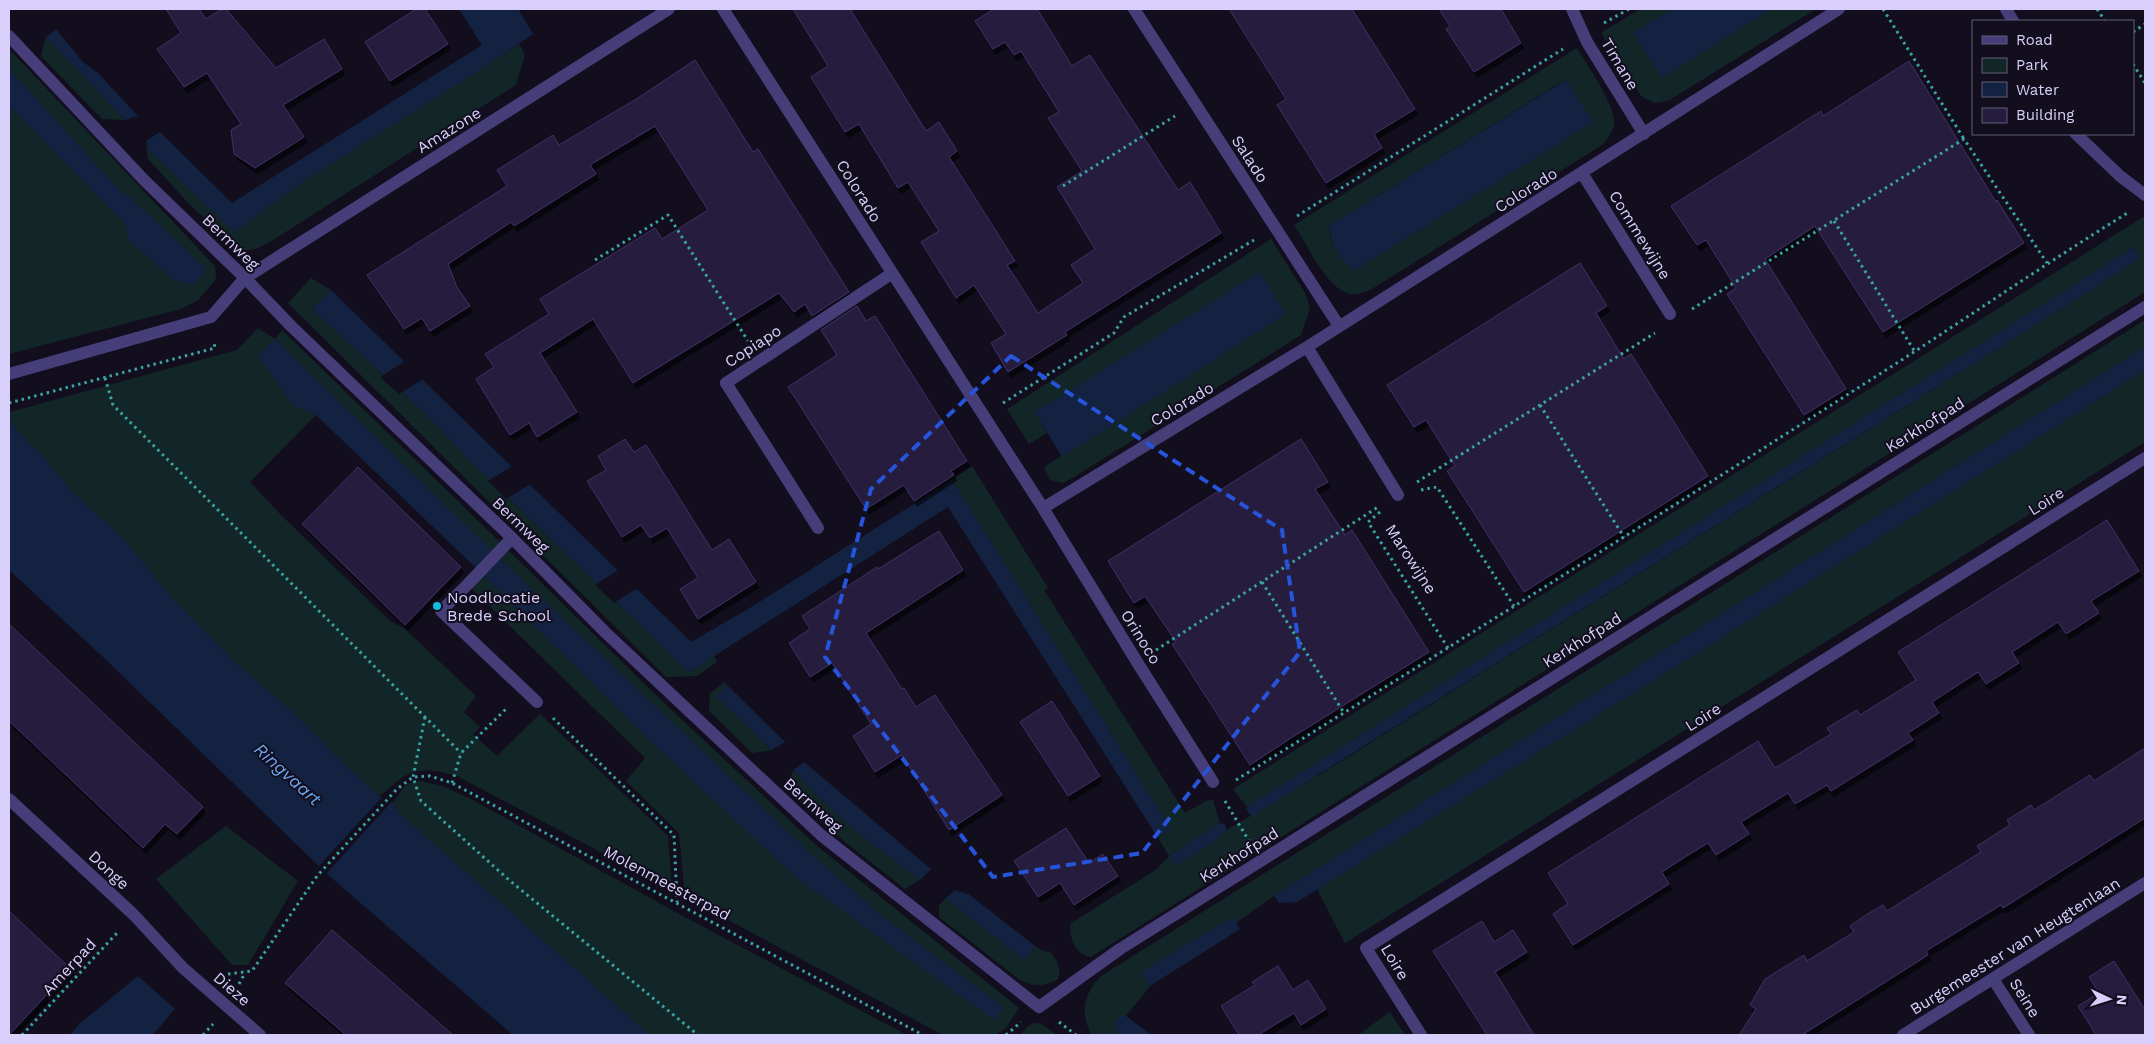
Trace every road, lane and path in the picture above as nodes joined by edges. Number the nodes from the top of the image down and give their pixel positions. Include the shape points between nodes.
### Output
1 (669, 9) edge
2 (723, 9) edge
3 (1134, 9) edge
4 (1572, 9) edge
5 (1629, 9) edge
6 (1839, 9) edge
7 (1883, 9) edge
8 (2006, 9) edge
9 (2097, 9) edge
10 (2012, 20) edge
11 (2104, 20) edge
12 (2145, 24) edge
13 (2134, 31) edge
14 (1584, 34) junction
15 (9, 36) edge
16 (2134, 66) edge
17 (2145, 82) edge
18 (1195, 104) junction
19 (1644, 134) junction
20 (2077, 135) edge
21 (1964, 139) junction
22 (1582, 173) junction
23 (1063, 186) dead end
24 (2145, 194) edge
25 (2137, 207) dead end
26 (1834, 221) junction
27 (1276, 228) junction
28 (594, 260) dead end
29 (2047, 263) junction
30 (891, 274) junction
31 (246, 278) junction
32 (2145, 307) edge
33 (1691, 310) dead end
34 (1670, 314) dead end
35 (1339, 326) junction
36 (1658, 331) dead end
37 (1307, 347) junction
38 (215, 348) dead end
39 (1915, 352) junction
40 (760, 360) junction
41 (9, 374) edge
42 (104, 378) junction
43 (9, 403) edge
44 (1540, 405) junction
45 (983, 416) junction
46 (2145, 458) edge
47 (1398, 495) junction
48 (1043, 508) junction
49 (818, 528) dead end
50 (1624, 537) junction
51 (512, 538) junction
52 (1262, 582) junction
53 (1514, 606) junction
54 (1448, 648) junction
55 (1137, 662) junction
56 (524, 691) junction
57 (537, 702) joint
58 (1344, 713) junction
59 (425, 717) junction
60 (461, 754) junction
61 (413, 777) junction
62 (452, 783) junction
63 (1216, 786) junction
64 (9, 799) edge
65 (1262, 860) junction
66 (2145, 883) edge
67 (677, 902) junction
68 (134, 915) junction
69 (183, 968) joint
70 (220, 971) dead end
71 (1993, 979) junction
72 (1039, 1007) joint
73 (22, 1035) edge
74 (260, 1035) edge
75 (698, 1035) edge
76 (923, 1035) edge
77 (1420, 1035) edge
78 (1903, 1035) edge
79 (2028, 1035) edge

1 - 31 street, Amazone
2 - 30 street, Colorado
3 - 18 street, Salado
4 - 14 street, Timane
5 - 14 path
6 - 19 street, Colorado
7 - 21 path
8 - 10 street
9 - 11 path
12 - 13 path
14 - 19 street, Timane
14 - 27 path
15 - 31 street, Bermweg via 112,147
16 - 17 path
18 - 23 path
18 - 27 street, Salado
19 - 22 street, Colorado
20 - 24 street via 2120,176
21 - 26 path
21 - 29 path
22 - 34 street, Commewijne
22 - 35 street, Colorado
25 - 29 path
26 - 33 path
26 - 39 path
27 - 35 street, Salado
27 - 45 path via 1124,317 1114,333
28 - 40 path via 668,215
29 - 39 path
30 - 40 street, Copiapo
30 - 45 street, Colorado
31 - 41 street, Amazone via 211,317
31 - 51 street, Bermweg via 290,326
32 - 65 street, Kerkhofpad
35 - 37 street, Colorado
36 - 44 path
37 - 47 street
37 - 48 street, Colorado
38 - 42 path
39 - 50 path
40 - 49 street, Copiapo via 726,383
42 - 43 path
42 - 59 path via 112,405
44 - 47 path
44 - 50 path
45 - 48 street, Colorado
46 - 77 street, Loire via 1366,948
47 - 52 path
47 - 53 path via 1437,487
47 - 54 path, Marowijne via 1368,522
48 - 55 street, Orinoco
50 - 53 path
51 - 56 street via 441,611
51 - 72 street, Bermweg via 606,633 821,835
52 - 55 path
52 - 58 path
53 - 54 path
54 - 58 path
55 - 63 street, Orinoco
56 - 57 street
56 - 60 path
57 - 67 path via 674,835
58 - 63 path
59 - 60 path
59 - 61 path
60 - 62 path
61 - 62 path, Molenmeesterpad via 430,776
61 - 70 path via 397,789 317,876 252,971 228,974
61 - 75 path via 421,801 428,808 509,880
62 - 67 path, Molenmeesterpad
63 - 65 path
64 - 68 street, Donge
65 - 72 street, Kerkhofpad via 1120,949
66 - 71 street, Burgemeester van Heugtenlaan
67 - 76 path, Molenmeesterpad
68 - 69 street, Donge
68 - 73 path, Amerpad
69 - 74 street, Dieze
71 - 78 street, Burgemeester van Heugtenlaan
71 - 79 street, Seine

